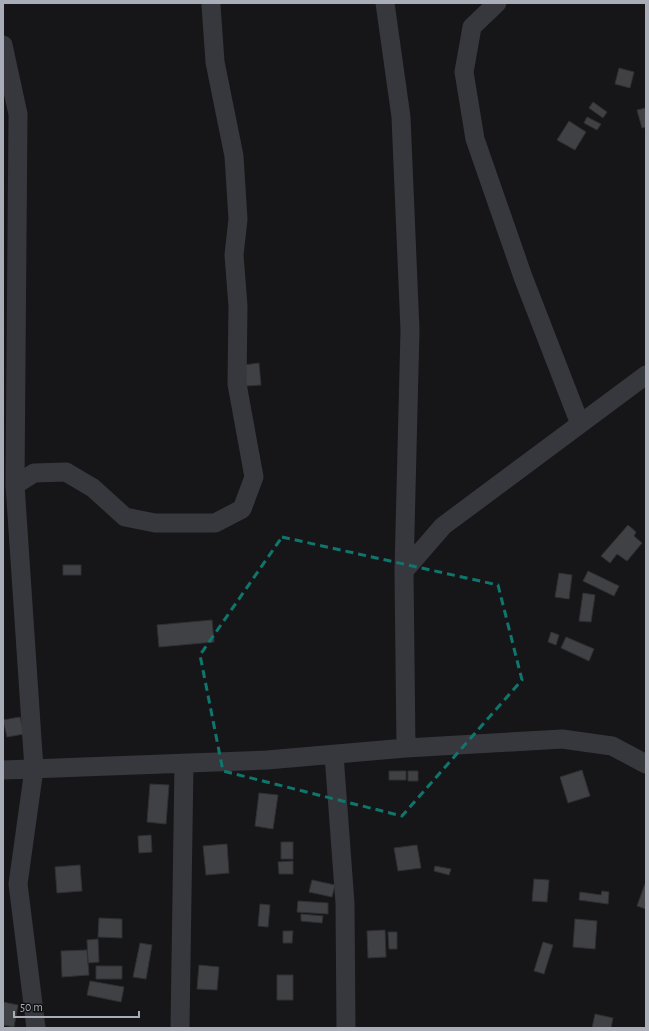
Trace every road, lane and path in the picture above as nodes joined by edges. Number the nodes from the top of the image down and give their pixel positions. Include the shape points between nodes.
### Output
1 (385, 3) edge
2 (497, 3) edge
3 (211, 6) dead end
4 (3, 45) edge
5 (646, 375) edge
6 (580, 424) junction
7 (15, 485) junction
8 (404, 571) junction
9 (406, 748) junction
10 (334, 755) junction
11 (184, 763) junction
12 (646, 764) edge
13 (34, 769) junction
14 (3, 770) edge
15 (36, 1028) edge
16 (180, 1028) edge
17 (346, 1028) edge

1 - 8 street via 401,117 410,330
2 - 6 street via 472,27 464,72 475,139 523,277
3 - 7 street via 215,62 234,156 238,219 234,255 238,306 237,384 254,477 242,509 215,523 155,523 125,517 93,488 66,472 34,473
4 - 7 street via 18,114
5 - 6 street
6 - 8 street via 443,526
7 - 13 street
8 - 9 street
9 - 10 street
9 - 12 street via 562,739 612,746
10 - 11 street
10 - 17 street via 345,903
11 - 13 street
11 - 16 street
13 - 14 street
13 - 15 street via 18,884

